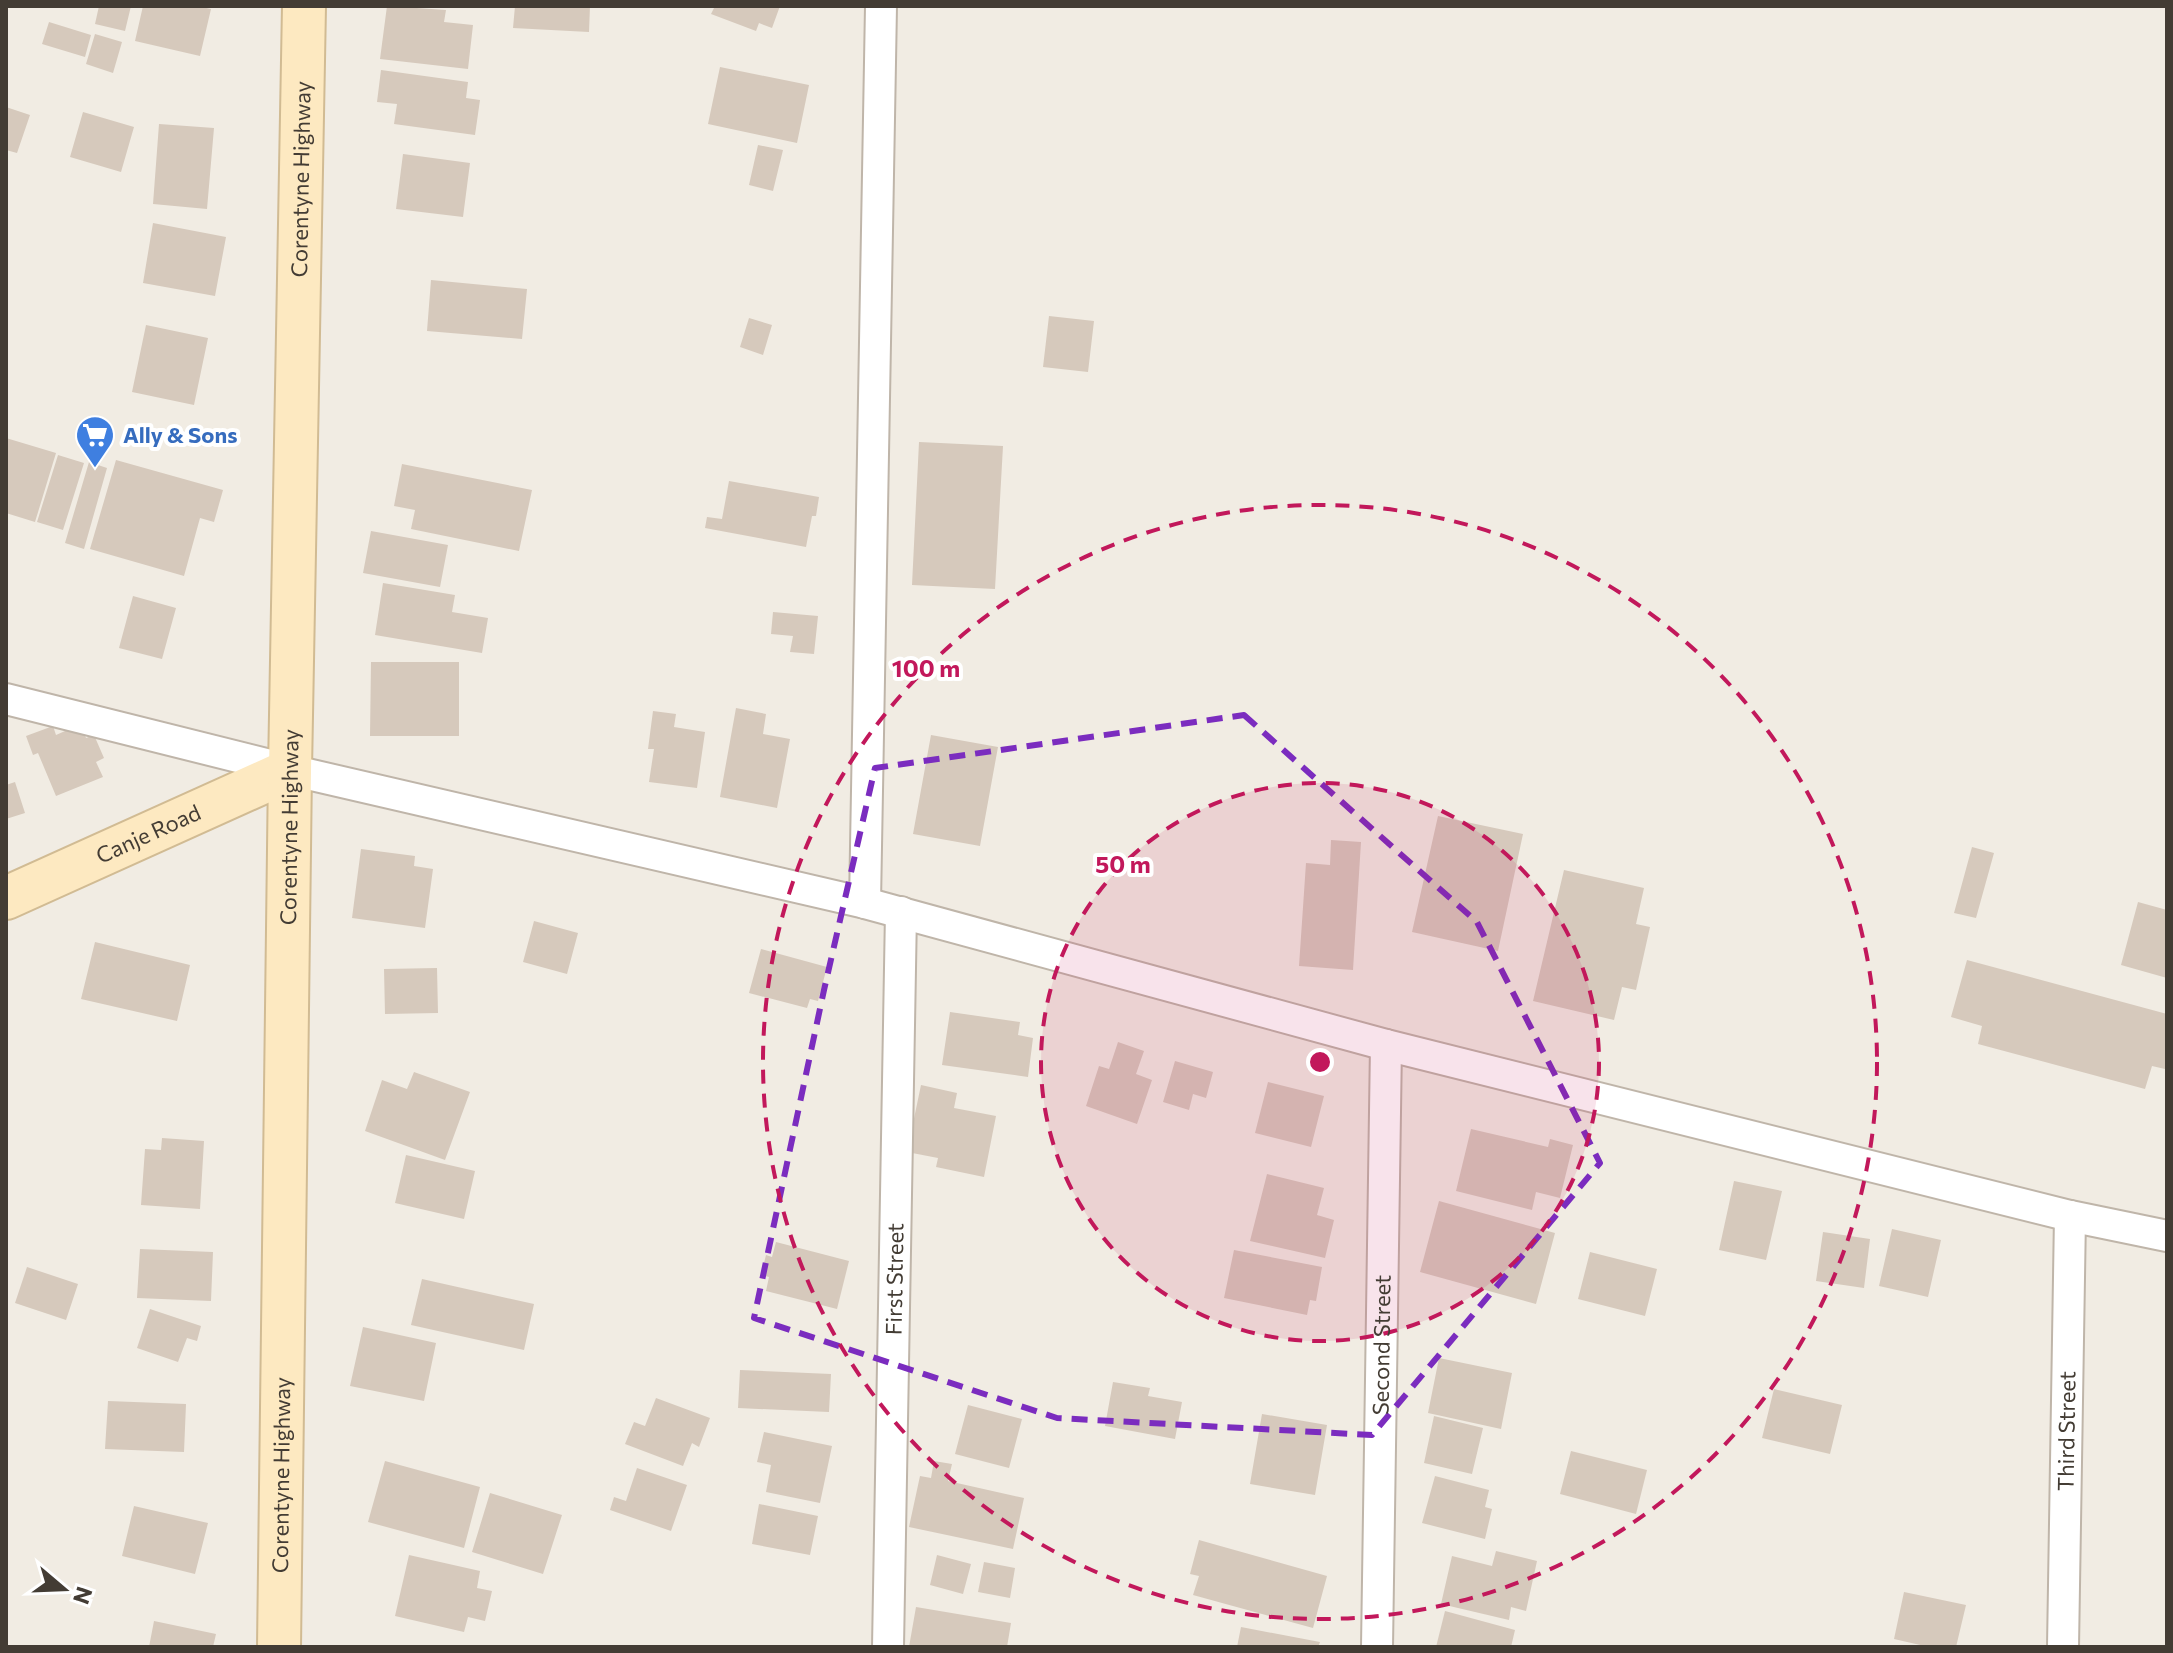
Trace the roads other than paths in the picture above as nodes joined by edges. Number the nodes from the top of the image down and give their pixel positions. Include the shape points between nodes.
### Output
1 (304, 6) edge
2 (881, 6) edge
3 (6, 699) edge
4 (290, 770) junction
5 (6, 898) edge
6 (865, 903) junction
7 (901, 912) junction
8 (1386, 1045) junction
9 (2070, 1216) junction
10 (2167, 1236) edge
11 (279, 1647) edge
12 (888, 1647) edge
13 (1377, 1647) edge
14 (2063, 1647) edge

1 - 4 main road, Corentyne Highway
2 - 6 street
3 - 4 street
4 - 5 main road, Canje Road
4 - 6 street
4 - 11 main road, Corentyne Highway
6 - 7 street
7 - 8 street
7 - 12 street, First Street
8 - 9 street
8 - 13 street, Second Street
9 - 10 street
9 - 14 street, Third Street

